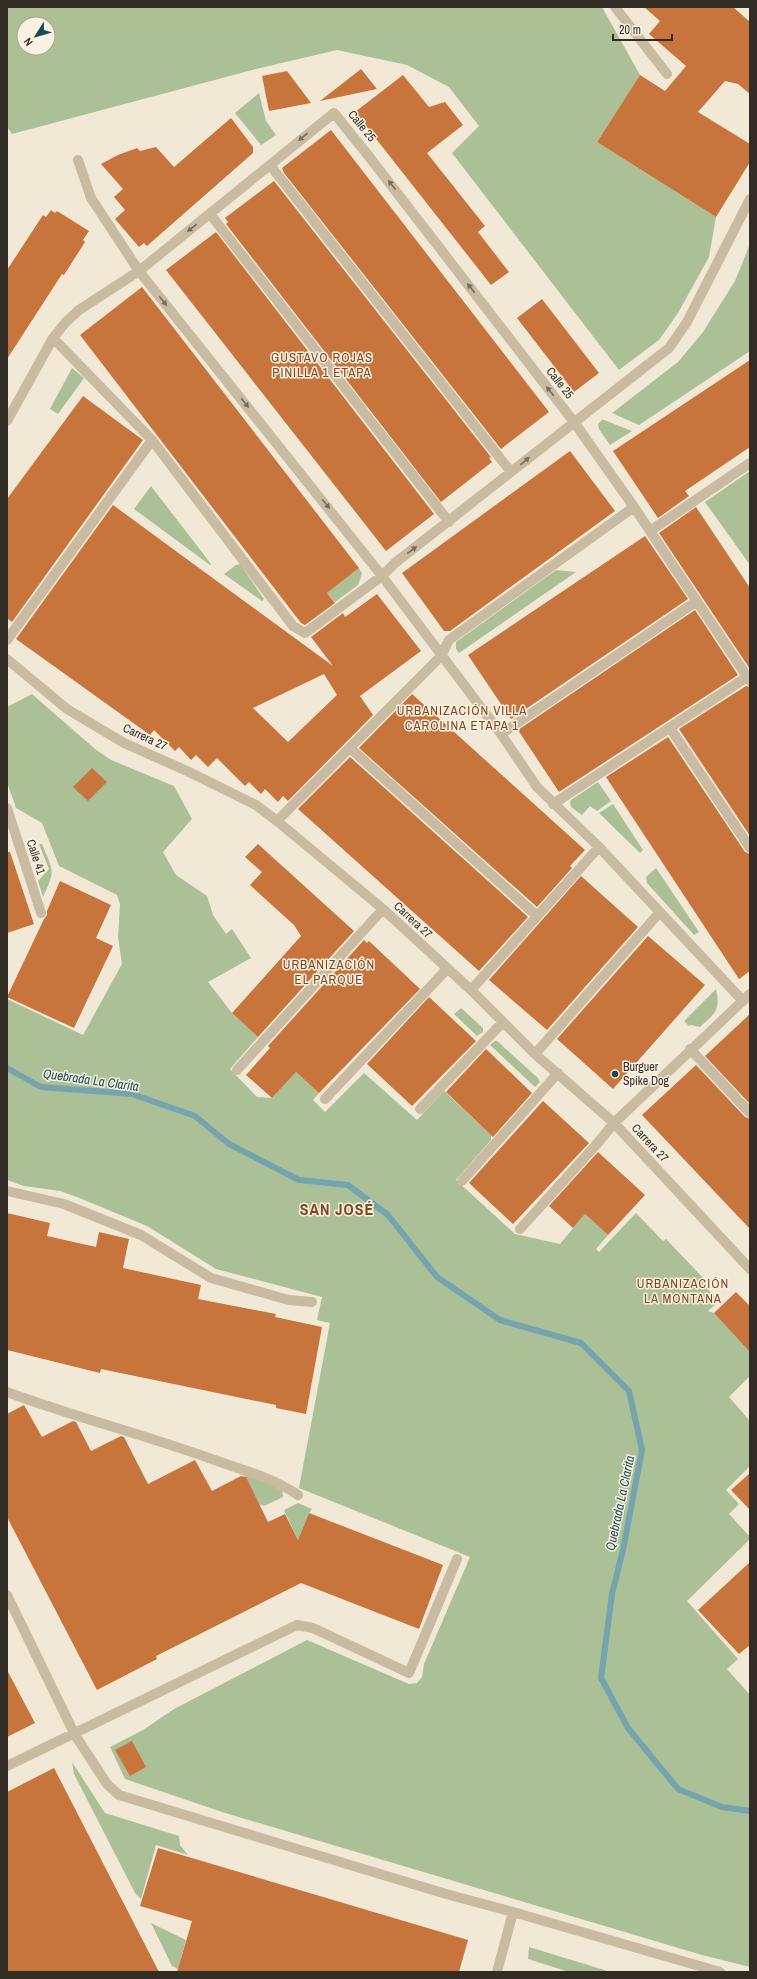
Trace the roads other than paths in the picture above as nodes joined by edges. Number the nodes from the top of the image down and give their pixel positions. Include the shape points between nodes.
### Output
1 (615, 7) edge
2 (667, 74) dead end
3 (78, 160) dead end
4 (270, 165) junction
5 (750, 199) edge
6 (210, 214) junction
7 (139, 271) junction
8 (53, 338) junction
9 (7, 421) edge
10 (574, 422) junction
11 (152, 440) junction
12 (750, 463) edge
13 (511, 472) junction
14 (634, 507) junction
15 (449, 522) junction
16 (650, 531) junction
17 (382, 576) junction
18 (697, 601) junction
19 (7, 640) edge
20 (441, 656) junction
21 (7, 658) edge
22 (749, 679) edge
23 (670, 728) junction
24 (500, 734) junction
25 (350, 748) junction
26 (553, 804) junction
27 (7, 808) edge
28 (277, 821) junction
29 (599, 847) junction
30 (750, 848) edge
31 (383, 909) junction
32 (660, 912) junction
33 (41, 913) dead end
34 (537, 916) junction
35 (447, 969) junction
36 (471, 990) junction
37 (746, 997) edge
38 (503, 1022) junction
39 (690, 1049) junction
40 (535, 1054) junction
41 (237, 1070) dead end
42 (558, 1074) junction
43 (325, 1099) dead end
44 (420, 1109) dead end
45 (750, 1112) edge
46 (614, 1122) junction
47 (462, 1182) dead end
48 (7, 1191) edge
49 (520, 1229) dead end
50 (750, 1269) edge
51 (312, 1302) dead end
52 (7, 1392) edge
53 (298, 1495) dead end
54 (457, 1559) dead end
55 (7, 1596) edge
56 (75, 1735) junction
57 (7, 1766) edge
58 (513, 1912) junction
59 (497, 1972) edge
60 (720, 1972) edge

1 - 2 street
3 - 7 street via 92,198
4 - 6 street
10 -> 4 street, Calle 25 via 334,113
4 - 13 street
5 - 10 street via 687,322 669,348
6 -> 7 street
6 - 15 street
7 - 8 street via 79,310
7 -> 17 street
8 - 9 street
8 - 11 street
13 -> 10 street
10 - 14 street, Calle 25
11 - 17 street via 293,626 305,633
11 - 19 street
12 - 16 street
13 - 15 street
14 - 16 street, Calle 25
14 - 20 street via 449,640
17 -> 15 street via 394,563
16 - 18 street, Calle 25
17 - 20 street
18 - 22 street, Calle 25
18 - 24 street
20 - 24 street
20 - 25 street
21 - 28 street, Carrera 27 via 67,709 124,743 256,805
22 - 23 street
23 - 26 street
23 - 30 street
24 - 26 street via 537,787
25 - 28 street
25 - 34 street
26 - 29 street
27 - 33 street, Calle 41
28 - 31 street, Carrera 27
29 - 32 street
29 - 34 street
31 - 35 street, Carrera 27
31 - 41 street
32 - 37 street
32 - 40 street
34 - 36 street
35 - 36 street, Carrera 27
35 - 43 street
36 - 38 street, Carrera 27
37 - 39 street
38 - 40 street, Carrera 27
38 - 44 street
39 - 45 street
39 - 46 street
40 - 42 street, Carrera 27
42 - 46 street, Carrera 27
42 - 47 street
46 - 49 street
46 - 50 street, Carrera 27
48 - 51 street via 64,1204 141,1235 211,1278 288,1300
52 - 53 street via 188,1450 282,1484
54 - 56 street via 409,1673 313,1628 297,1625
55 - 56 street
56 - 57 street
56 - 58 street via 107,1784 119,1795
58 - 59 street
58 - 60 street

